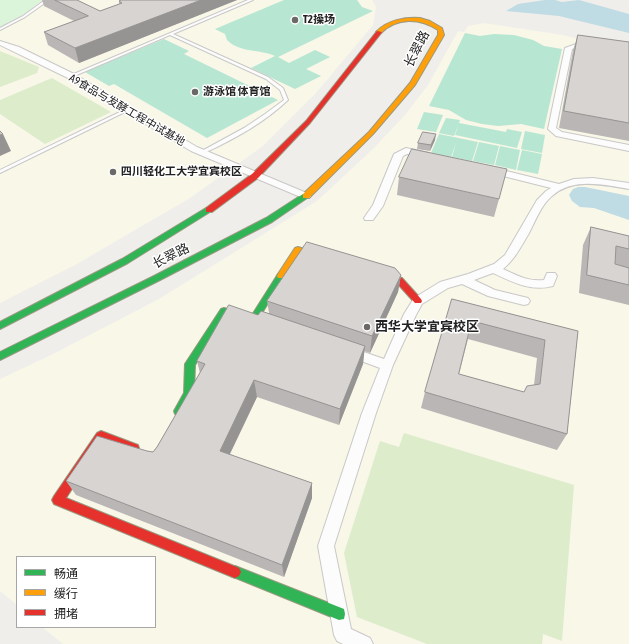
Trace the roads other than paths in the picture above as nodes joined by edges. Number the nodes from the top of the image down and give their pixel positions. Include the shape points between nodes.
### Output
1 (47, 0) edge
2 (251, 0) edge
3 (0, 29) edge
4 (170, 34) junction
5 (0, 43) edge
6 (599, 51) edge
7 (71, 76) junction
8 (127, 110) junction
9 (629, 148) edge
10 (202, 152) junction
11 (434, 157) edge
12 (478, 168) edge
13 (0, 172) edge
14 (255, 176) junction
15 (629, 186) edge
16 (560, 187) junction
17 (306, 196) junction
18 (369, 218) dead end
19 (334, 261) edge
20 (493, 269) junction
21 (370, 272) edge
22 (551, 276) dead end
23 (463, 280) junction
24 (418, 300) junction
25 (524, 301) dead end
26 (254, 319) junction
27 (269, 324) edge
28 (0, 326) edge
29 (335, 347) edge
30 (0, 356) edge
31 (387, 365) junction
32 (174, 421) edge
33 (141, 450) edge
34 (339, 614) junction
35 (364, 644) edge

1 - 3 lane via 35,10
2 - 4 lane
4 - 7 lane
4 - 10 lane via 267,78 282,89 286,100 224,142
5 - 7 street, A9食品与发酵工程中试基地
6 - 9 street via 576,46 569,48 552,129 559,134
7 - 8 street, A9食品与发酵工程中试基地
8 - 10 street, A9食品与发酵工程中试基地
8 - 13 lane
10 - 14 street, A9食品与发酵工程中试基地
11 - 18 street via 406,151 399,154 378,206
12 - 16 street
14 - 17 street, A9食品与发酵工程中试基地
14 - 17 main road, 长翠路 via 322,106 382,28 399,21 420,20 440,29 441,35 413,84 371,133
14 - 28 main road, 长翠路 via 203,214 125,261
15 - 16 street via 593,181 574,182
16 - 20 street via 549,193 541,202 509,258
17 - 30 main road, 长翠路 via 269,220
19 - 26 main road via 298,250
20 - 22 street via 536,284 548,283
20 - 23 street
21 - 24 main road via 399,280
23 - 24 street via 444,285
23 - 25 street via 492,293
24 - 31 street
26 - 27 street
26 - 32 main road via 224,311 190,364 190,393
29 - 31 street
31 - 34 street via 326,546
33 - 34 main road via 101,436 58,500
34 - 35 street via 343,635

